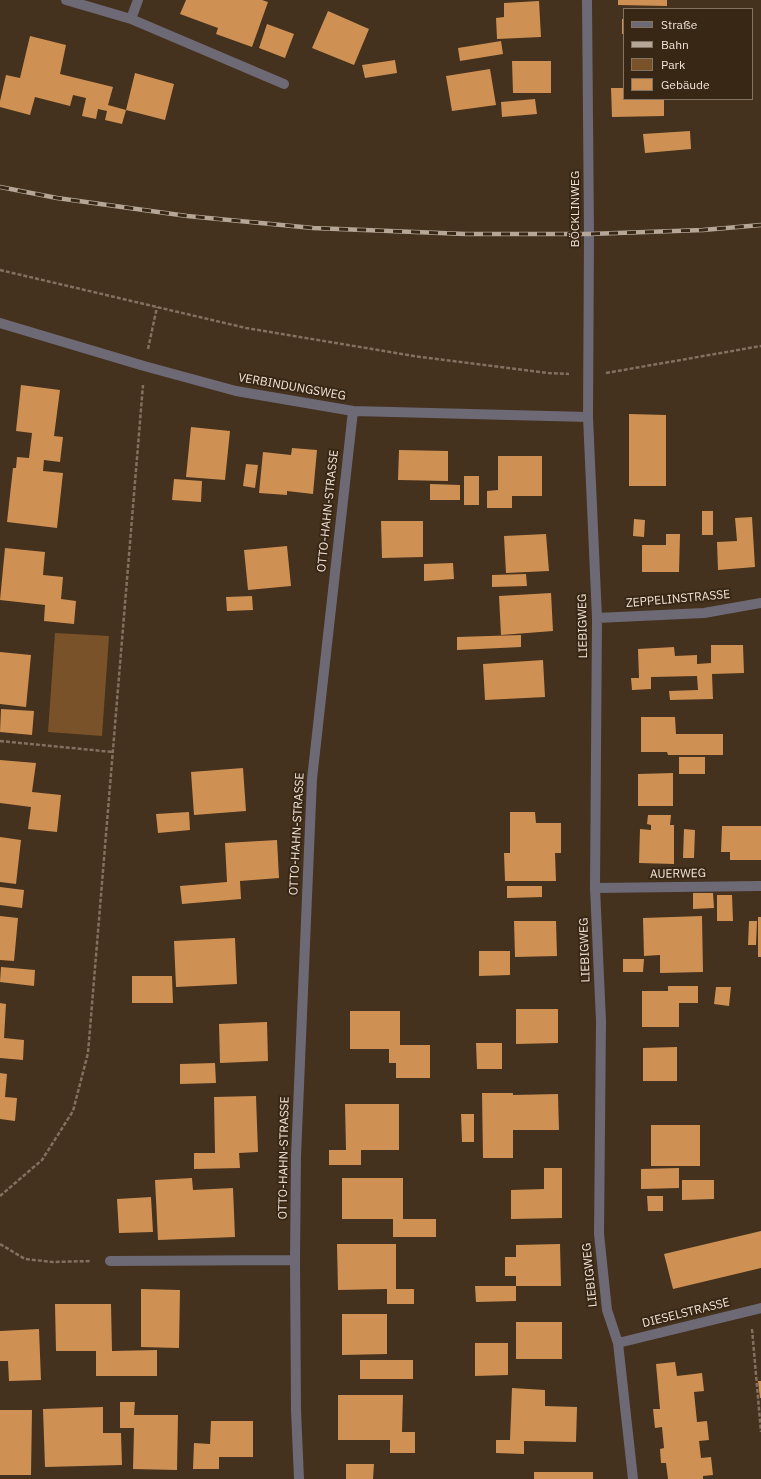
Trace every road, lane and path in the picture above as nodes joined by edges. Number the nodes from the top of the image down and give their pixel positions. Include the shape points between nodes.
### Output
1 (66, 0) edge
2 (138, 0) edge
3 (587, 0) edge
4 (131, 19) junction
5 (284, 84) dead end
6 (0, 270) edge
7 (158, 307) junction
8 (0, 323) edge
9 (761, 346) edge
10 (144, 366) junction
11 (589, 374) junction
12 (353, 411) junction
13 (588, 417) junction
14 (761, 603) edge
15 (597, 618) junction
16 (0, 741) edge
17 (113, 752) junction
18 (761, 886) edge
19 (595, 888) junction
20 (0, 1196) edge
21 (0, 1244) edge
22 (295, 1260) junction
23 (110, 1261) joint
24 (761, 1308) edge
25 (751, 1310) junction
26 (618, 1344) junction
27 (761, 1432) edge
28 (299, 1479) edge
29 (633, 1479) edge

1 - 4 street
2 - 4 street
3 - 11 street, BÖCKLINWEG
4 - 5 street
6 - 7 path
7 - 10 path
7 - 11 path via 246,328 420,357 548,373
8 - 10 street, VERBINDUNGSWEG
9 - 11 path via 615,373
10 - 12 street, VERBINDUNGSWEG via 236,390
10 - 17 path
11 - 13 street, BÖCKLINWEG
12 - 13 street, VERBINDUNGSWEG
12 - 22 street, OTTO-HAHN-STRASSE via 312,779 296,1156
13 - 15 street, LIEBIGWEG
14 - 15 street, ZEPPELINSTRASSE via 704,613
15 - 19 street, LIEBIGWEG
16 - 17 path
17 - 20 path via 88,1053 73,1111 42,1160
18 - 19 street, AUERWEG
19 - 26 street, LIEBIGWEG via 601,1021 599,1234 607,1310
21 - 23 path via 26,1259 53,1262
22 - 23 street
22 - 28 street, OTTO-HAHN-STRASSE
24 - 25 street, DIESELSTRASSE
25 - 26 street, DIESELSTRASSE
25 - 27 path
26 - 29 street, LIEBIGWEG

